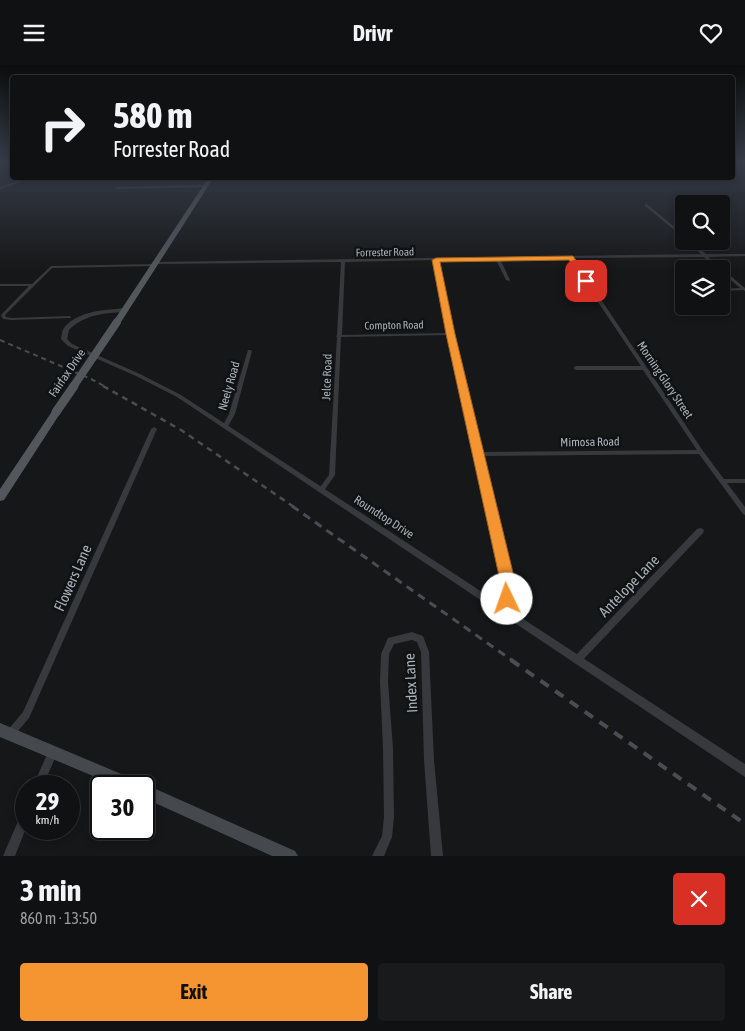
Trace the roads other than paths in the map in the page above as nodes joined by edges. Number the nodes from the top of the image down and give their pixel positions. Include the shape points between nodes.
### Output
1 (199, 198) edge
2 (646, 205) dead end
3 (675, 229) edge
4 (698, 250) edge
5 (745, 255) edge
6 (705, 256) junction
7 (571, 258) junction
8 (498, 259) junction
9 (436, 260) junction
10 (710, 260) edge
11 (343, 261) junction
12 (155, 264) junction
13 (730, 277) edge
14 (508, 280) dead end
15 (0, 285) edge
16 (32, 285) junction
17 (730, 290) edge
18 (744, 290) edge
19 (124, 310) junction
20 (69, 317) dead end
21 (450, 334) junction
22 (338, 337) junction
23 (250, 351) dead end
24 (576, 368) dead end
25 (644, 368) junction
26 (225, 427) junction
27 (154, 429) dead end
28 (701, 451) junction
29 (479, 454) junction
30 (723, 481) junction
31 (745, 481) edge
32 (321, 491) junction
33 (0, 497) edge
34 (745, 512) edge
35 (700, 531) dead end
36 (502, 610) junction
37 (577, 660) junction
38 (5, 732) edge
39 (53, 751) junction
40 (745, 771) edge
41 (43, 775) edge
42 (108, 775) edge
43 (155, 796) edge
44 (16, 840) edge
45 (10, 856) edge
46 (290, 856) edge
47 (378, 856) edge
48 (437, 856) edge

1 - 12 main road, Fairfax Drive
2 - 3 street
4 - 6 street
5 - 6 street, Forrester Road
6 - 7 street, Forrester Road
6 - 10 street
7 - 8 street, Forrester Road
7 - 25 street, Morning Glory Street
8 - 9 street, Forrester Road
8 - 14 street
9 - 11 street, Forrester Road
9 - 21 street
11 - 12 street, Forrester Road
11 - 22 street, Jelce Road
12 - 16 street, Forrester Road via 59,266 48,269
12 - 19 main road, Fairfax Drive
13 - 18 street
15 - 16 street
16 - 20 street via 3,316 12,319
17 - 18 street
19 - 26 street, Roundtop Drive via 81,318 66,329 64,339 70,345 179,396
19 - 33 main road, Fairfax Drive, bridge
21 - 22 street, Compton Road
21 - 29 street
22 - 32 street, Jelce Road via 332,475
23 - 26 street, Neely Road via 232,414
24 - 25 street
25 - 28 street, Morning Glory Street
26 - 32 street, Roundtop Drive
27 - 38 street, Flowers Lane via 26,715
28 - 29 street, Mimosa Road
28 - 30 street, Morning Glory Street
29 - 36 street via 508,585
30 - 31 street
30 - 34 street, Morning Glory Street
32 - 36 street, Roundtop Drive
35 - 37 street, Antelope Lane
36 - 37 street, Roundtop Drive
37 - 40 street, Roundtop Drive
38 - 39 main road
39 - 41 street
39 - 42 main road
43 - 46 main road
44 - 45 street
47 - 48 street, Index Lane via 387,837 388,817 385,654 390,641 412,636 420,639 424,651

